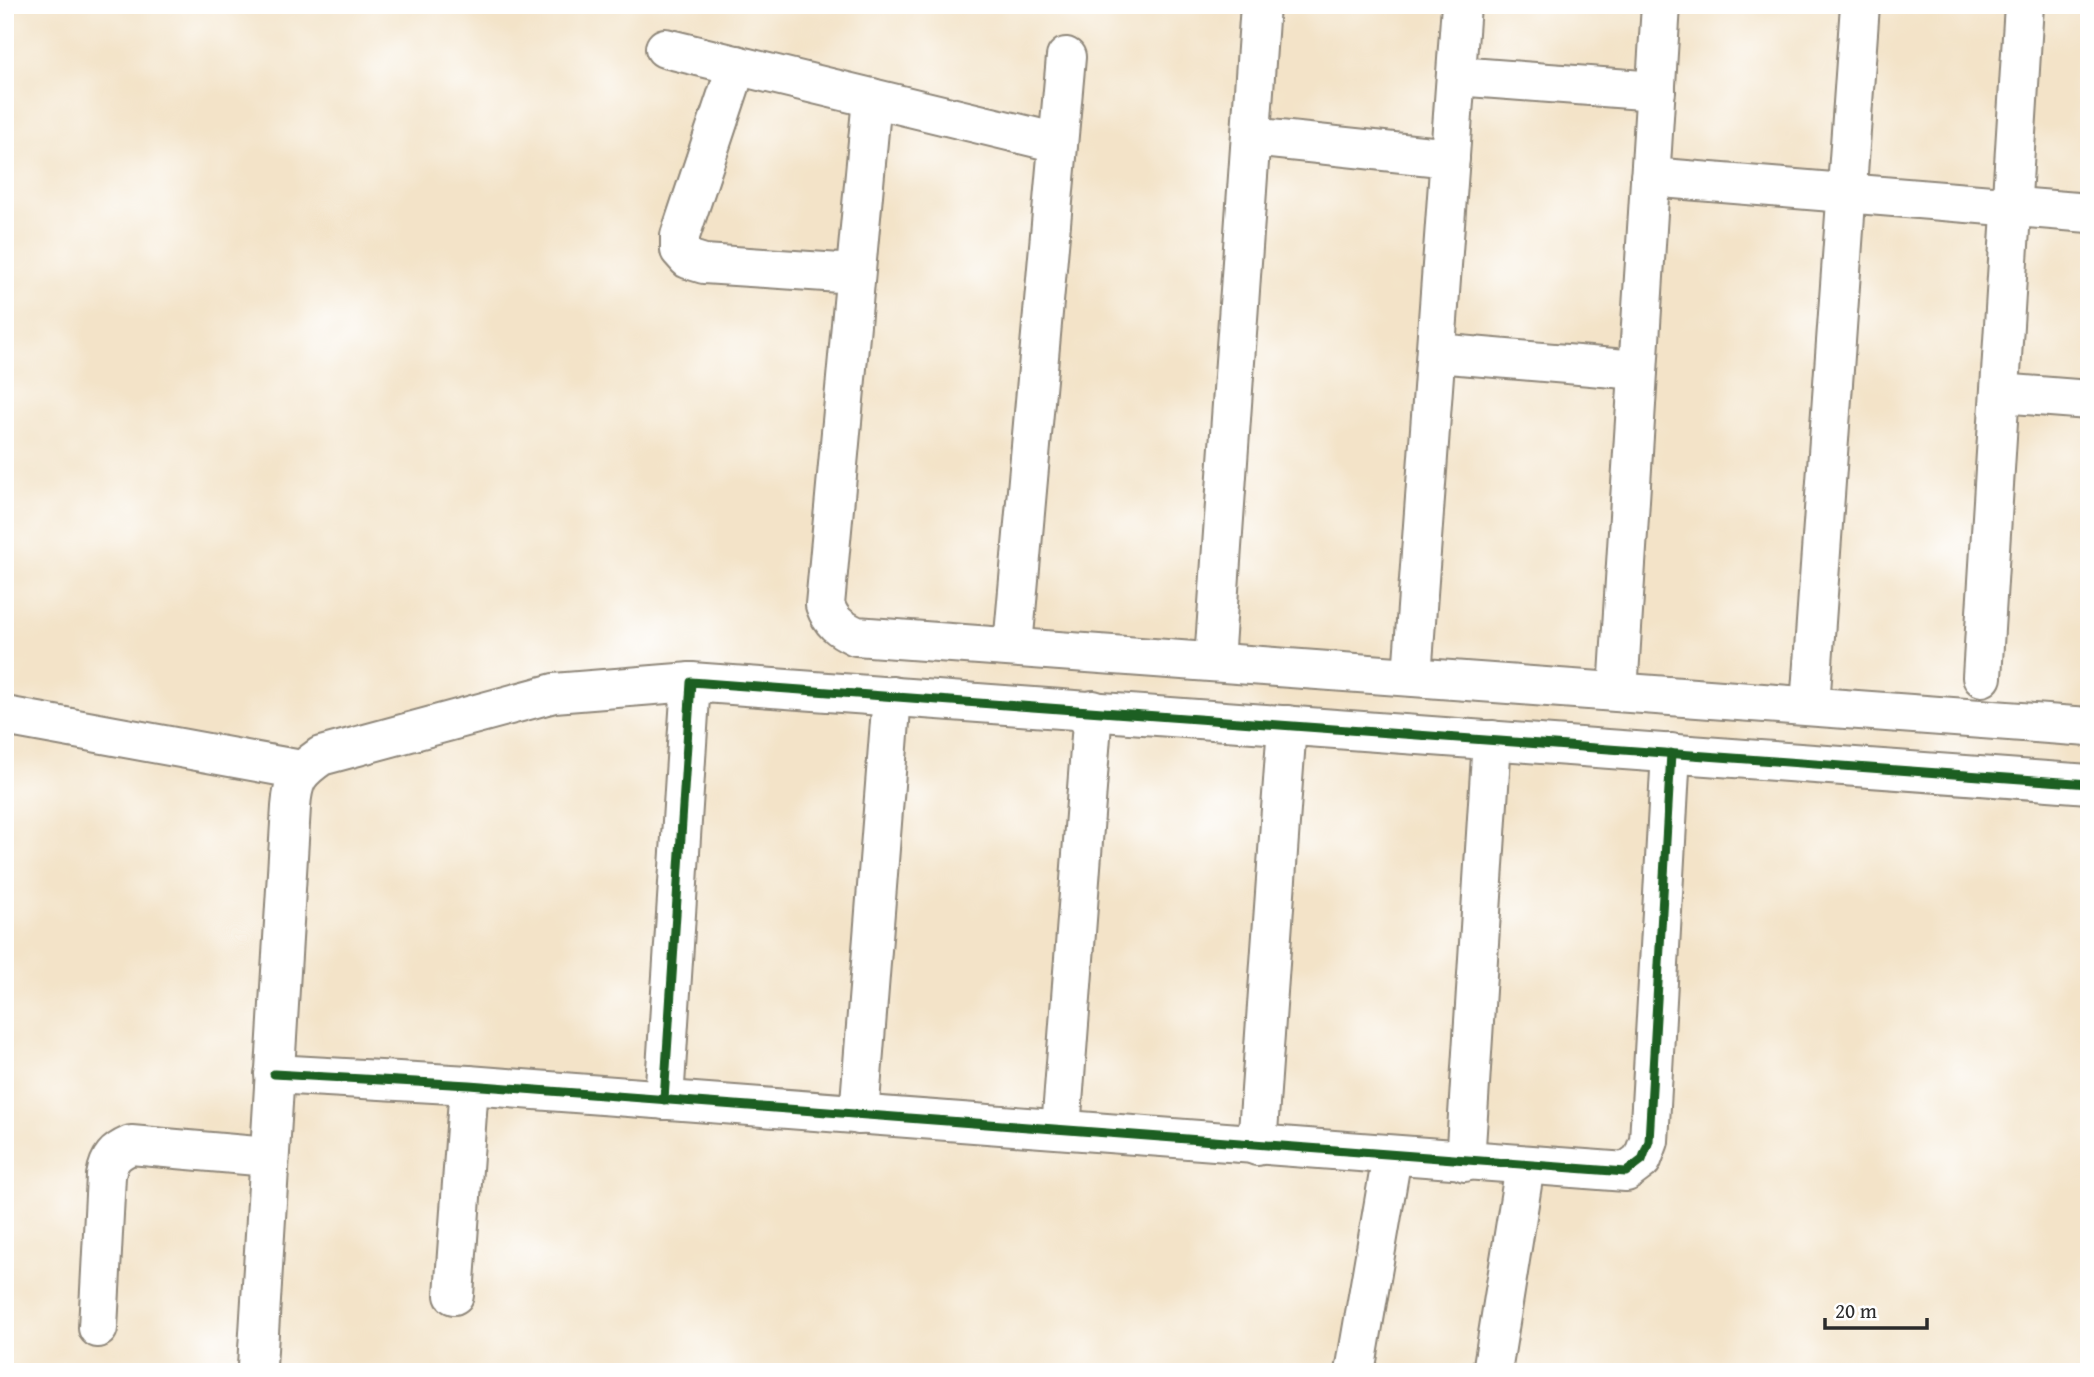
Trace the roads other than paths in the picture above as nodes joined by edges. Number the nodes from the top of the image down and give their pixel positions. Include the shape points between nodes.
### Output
1 (1260, 5) edge
2 (1461, 5) edge
3 (1661, 5) edge
4 (1860, 5) edge
5 (2024, 5) edge
6 (665, 48) dead end
7 (1066, 57) dead end
8 (737, 65) junction
9 (1456, 76) junction
10 (1656, 91) junction
11 (872, 98) junction
12 (1251, 137) junction
13 (1058, 144) junction
14 (1450, 158) junction
15 (1650, 177) junction
16 (1847, 193) junction
17 (2012, 207) junction
18 (2089, 213) edge
19 (855, 274) junction
20 (1436, 353) junction
21 (1638, 370) junction
22 (2000, 393) junction
23 (2089, 400) edge
24 (1013, 646) junction
25 (1214, 661) junction
26 (1412, 676) junction
27 (1982, 677) dead end
28 (691, 682) junction
29 (1618, 692) junction
30 (892, 696) junction
31 (1810, 706) junction
32 (1093, 710) junction
33 (5, 716) edge
34 (1287, 725) junction
35 (2089, 727) edge
36 (1492, 740) junction
37 (1671, 753) junction
38 (301, 770) junction
39 (2089, 785) edge
40 (274, 1074) junction
41 (470, 1085) junction
42 (664, 1100) junction
43 (859, 1115) junction
44 (1061, 1129) junction
45 (1257, 1146) junction
46 (1392, 1156) junction
47 (269, 1157) junction
48 (1465, 1162) junction
49 (1525, 1166) junction
50 (454, 1295) dead end
51 (98, 1328) dead end
52 (257, 1366) dead end
53 (1355, 1372) edge
54 (1492, 1372) edge

1 - 12 street
2 - 9 street
3 - 10 street
4 - 16 street
5 - 17 street
6 - 8 street
7 - 13 street
8 - 11 street
8 - 19 street via 680,236 680,250 688,259 704,264
9 - 10 street
9 - 14 street
10 - 15 street
11 - 13 street
11 - 19 street
12 - 14 street
12 - 25 street
13 - 24 street
14 - 20 street
15 - 16 street
15 - 21 street
16 - 17 street
16 - 31 street
17 - 18 street
17 - 22 street
19 - 24 street via 825,605 830,618 856,636
20 - 21 street
20 - 26 street
21 - 29 street
22 - 23 street
22 - 27 street
24 - 25 street
25 - 26 street
26 - 29 street
28 - 30 street
28 - 38 street via 541,696 321,756
28 - 42 street
29 - 31 street
30 - 32 street
30 - 43 street
31 - 35 street
32 - 34 street
32 - 44 street
33 - 38 street
34 - 36 street
34 - 45 street
36 - 37 street
36 - 48 street
37 - 39 street
37 - 49 street via 1649,1141 1642,1160 1626,1172
38 - 40 street via 292,788
40 - 41 street
40 - 47 street
41 - 42 street
41 - 50 street
42 - 43 street
43 - 44 street
44 - 45 street
45 - 46 street
46 - 48 street
46 - 53 street
47 - 51 street via 131,1145 116,1152 108,1162 106,1176
47 - 52 street
48 - 49 street
49 - 54 street

